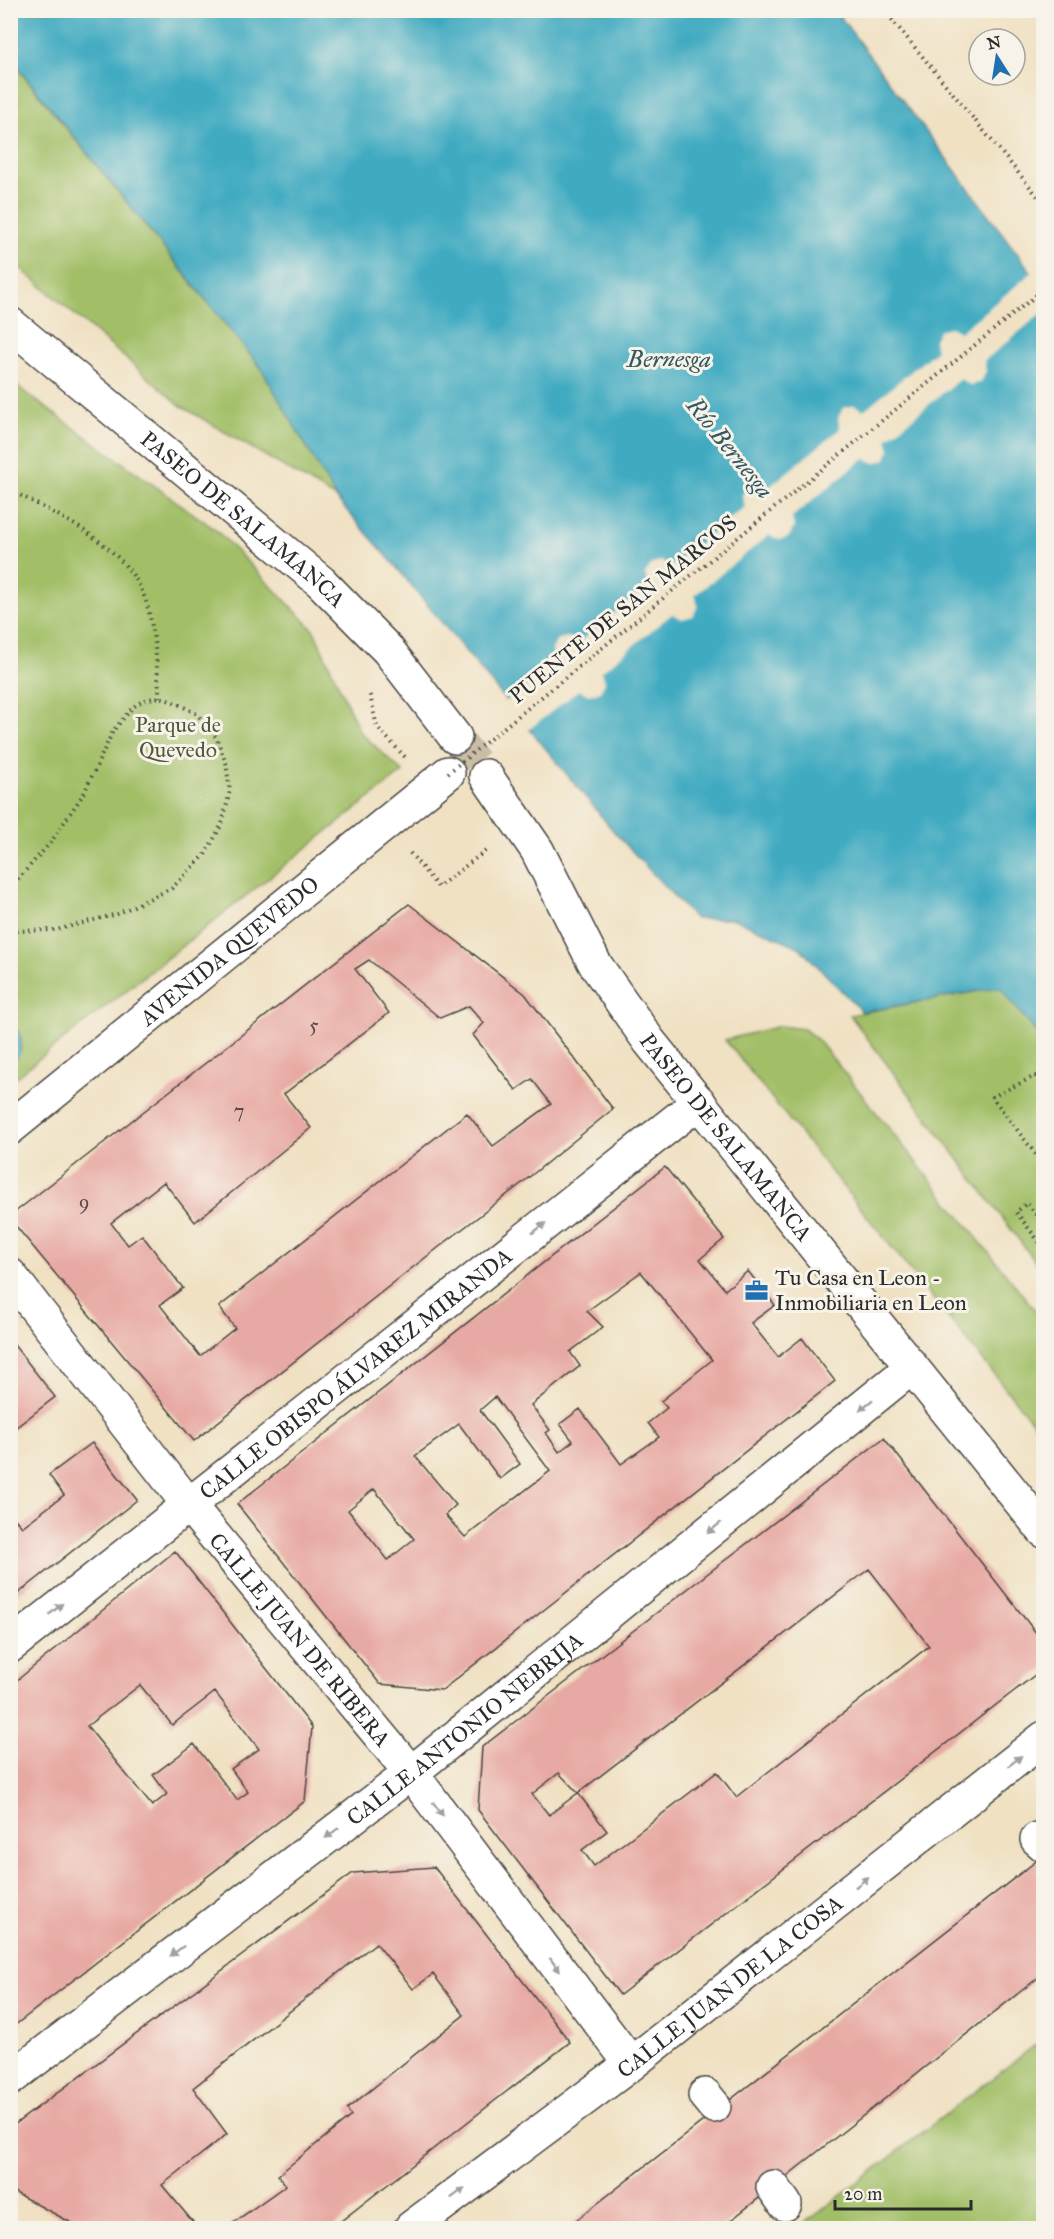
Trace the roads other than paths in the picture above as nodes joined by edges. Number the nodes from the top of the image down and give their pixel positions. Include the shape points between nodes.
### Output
1 (10, 324) edge
2 (455, 736) tunnel mouth
3 (486, 776) tunnel mouth
4 (440, 779) road end
5 (699, 1102) junction
6 (10, 1128) edge
7 (10, 1275) edge
8 (911, 1368) junction
9 (188, 1504) junction
10 (1044, 1531) edge
11 (10, 1646) edge
12 (1044, 1738) edge
13 (411, 1773) junction
14 (631, 2064) junction
15 (10, 2079) edge
16 (411, 2229) edge

1 - 2 street, PASEO DE SALAMANCA via 321,582 388,650
3 - 5 street, PASEO DE SALAMANCA via 537,850 595,964 649,1041
4 - 6 street, AVENIDA QUEVEDO
5 - 8 street, PASEO DE SALAMANCA
9 -> 5 street, CALLE OBISPO ÁLVAREZ MIRANDA
7 - 9 street, CALLE JUAN DE RIBERA
8 - 10 street, PASEO DE SALAMANCA
8 -> 13 street, CALLE ANTONIO NEBRIJA
11 -> 9 street, CALLE OBISPO ÁLVAREZ MIRANDA
9 - 13 street, CALLE JUAN DE RIBERA
14 -> 12 street, CALLE JUAN DE LA COSA
13 -> 14 street, CALLE JUAN DE RIBERA
13 -> 15 street, CALLE ANTONIO NEBRIJA
16 -> 14 street, CALLE JUAN DE LA COSA

